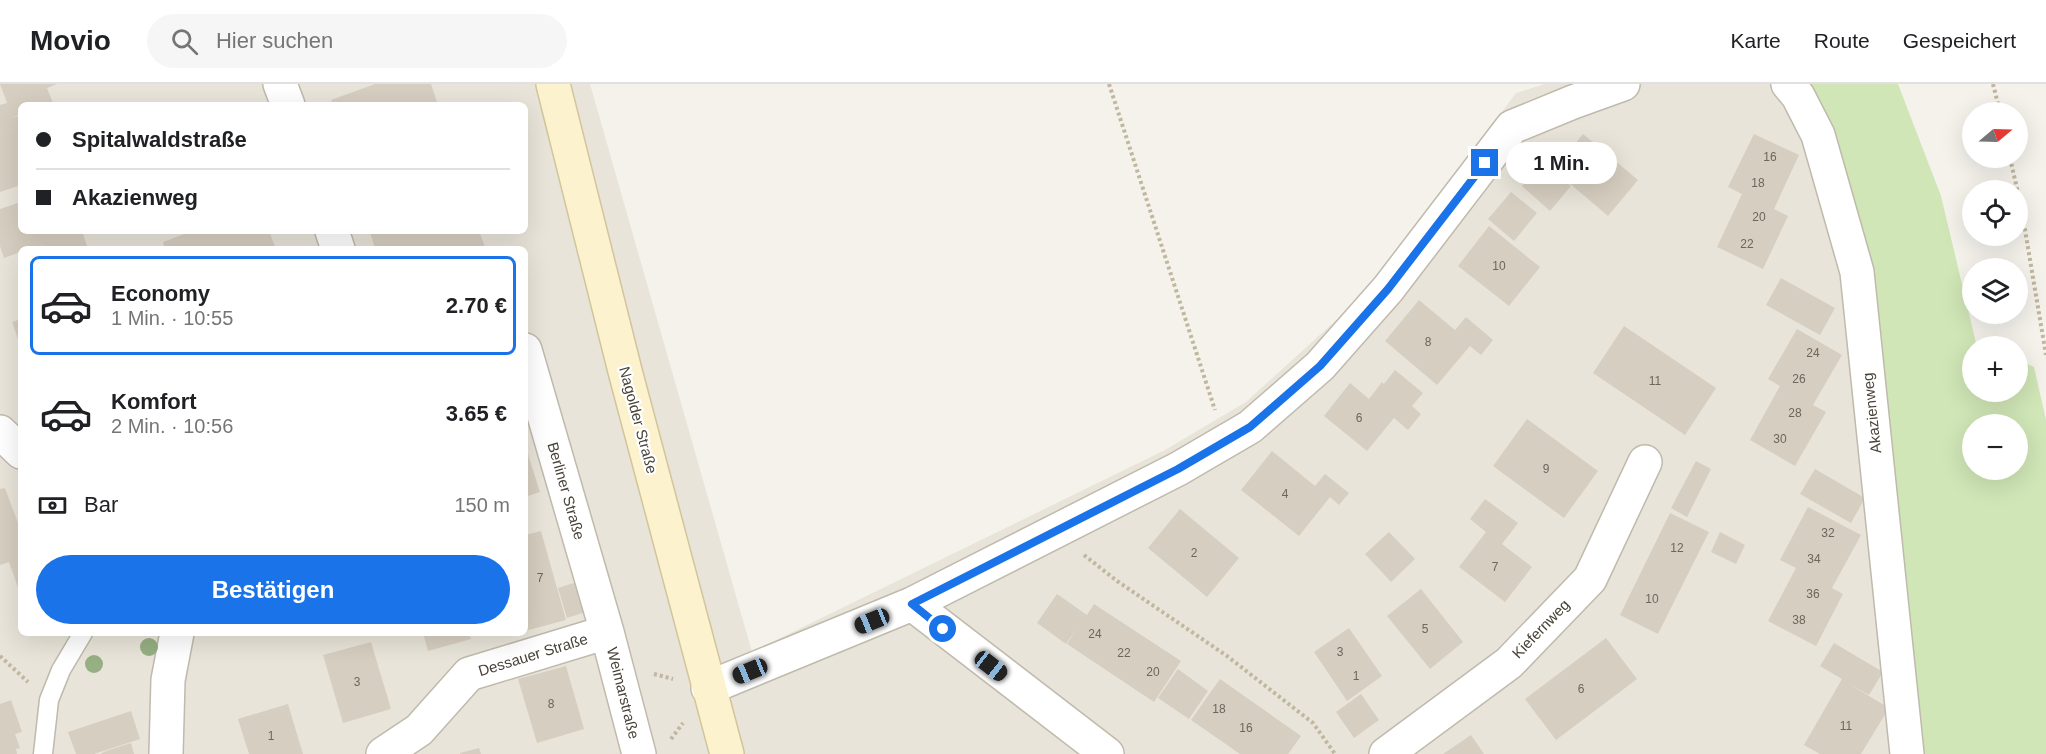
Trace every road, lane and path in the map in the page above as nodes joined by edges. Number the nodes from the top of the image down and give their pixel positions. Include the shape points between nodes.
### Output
1 (280, 84) edge
2 (553, 84) edge
3 (1109, 84) edge
4 (1623, 84) edge
5 (1788, 84) edge
6 (1993, 84) edge
7 (287, 102) edge
8 (1998, 102) edge
9 (2012, 168) edge
10 (2046, 355) edge
11 (528, 360) edge
12 (0, 432) edge
13 (1226, 442) junction
14 (18, 449) edge
15 (1645, 462) dead end
16 (1117, 581) dead end
17 (912, 604) junction
18 (608, 632) junction
19 (81, 636) edge
20 (176, 636) edge
21 (0, 656) edge
22 (616, 664) junction
23 (708, 688) junction
24 (49, 700) junction
25 (1101, 752) edge
26 (43, 754) edge
27 (166, 754) edge
28 (383, 754) edge
29 (639, 754) edge
30 (727, 754) edge
31 (1335, 754) edge
32 (1386, 754) edge
33 (1907, 754) edge

1 - 7 street
2 - 23 main road, Nagolder Straße
3 - 13 path
4 - 13 street via 1512,127 1388,289 1320,366 1250,427
5 - 33 street, Akazienweg via 1818,135 1857,272
6 - 8 path
9 - 10 path
11 - 18 street, Berliner Straße
12 - 14 street
13 - 17 street
15 - 32 street, Kiefernweg via 1590,579 1509,663
16 - 31 path via 1227,656 1313,723
17 - 23 street
17 - 25 street
18 - 22 street, Weimarstraße
18 - 28 street, Dessauer Straße via 469,674 419,730
19 - 24 lane
20 - 27 street via 168,680
21 - 24 path
22 - 23 path
22 - 29 street, Weimarstraße
23 - 30 main road, Nagolder Straße
24 - 26 lane

